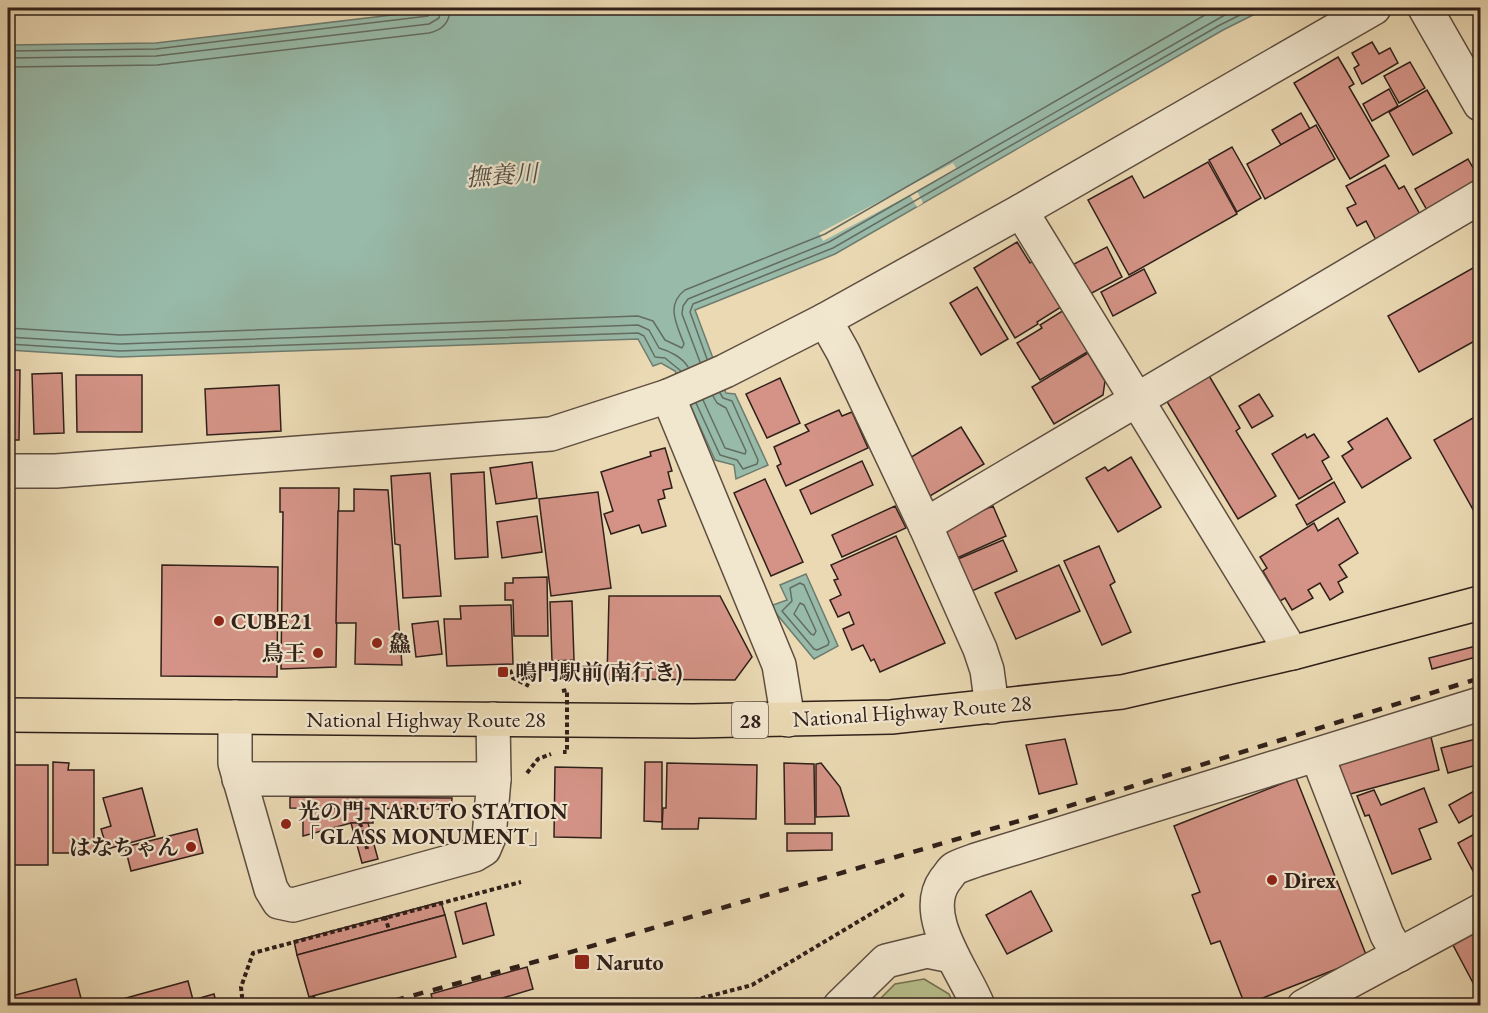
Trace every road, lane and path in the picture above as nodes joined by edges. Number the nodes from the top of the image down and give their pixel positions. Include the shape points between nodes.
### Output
1 (1374, 8) edge
2 (1425, 8) edge
3 (1480, 104) edge
4 (1480, 197) edge
5 (1021, 212) junction
6 (825, 320) junction
7 (674, 393) junction
8 (1137, 401) junction
9 (8, 471) edge
10 (925, 525) junction
11 (1480, 603) edge
12 (1292, 653) junction
13 (510, 670) dead end
14 (513, 678) dead end
15 (562, 691) dead end
16 (1480, 704) edge
17 (992, 707) junction
18 (8, 715) edge
19 (235, 717) junction
20 (493, 719) junction
21 (788, 720) junction
22 (1317, 755) junction
23 (527, 772) dead end
24 (239, 779) junction
25 (494, 779) junction
26 (360, 823) dead end
27 (369, 856) dead end
28 (521, 882) dead end
29 (907, 893) dead end
30 (1480, 911) edge
31 (386, 917) junction
32 (389, 930) dead end
33 (1399, 955) junction
34 (952, 956) junction
35 (313, 996) dead end
36 (977, 999) edge
37 (243, 1005) edge
38 (316, 1005) edge
39 (672, 1005) edge
40 (840, 1005) edge
41 (1304, 1005) edge

1 - 5 street
2 - 3 street
4 - 8 street
5 - 6 street
5 - 8 street
6 - 7 street
6 - 10 street
7 - 9 street via 551,434 56,471
7 - 21 street via 779,665
8 - 10 street
8 - 12 street
10 - 17 street via 980,649
11 - 12 highway, National Highway Route 28 / 28
12 - 17 highway, National Highway Route 28 / 28 via 1122,692
13 - 14 path
15 - 23 path, bridge via 567,690 567,752 538,759
16 - 22 street
17 - 21 highway, National Highway Route 28 / 28 via 891,717
18 - 19 highway, National Highway Route 28 / 28
19 - 20 highway, National Highway Route 28 / 28
19 - 24 street
20 - 21 highway, National Highway Route 28 / 28
20 - 25 street
22 - 33 street via 1387,935
22 - 34 street via 953,869 941,886 938,906 940,927
24 - 25 street
24 - 25 street via 271,889 279,902 293,904 484,849 489,837
26 - 27 path
28 - 31 path
29 - 39 path via 752,985
30 - 33 street
31 - 32 path
31 - 37 path via 253,953 241,987
33 - 41 street
34 - 36 street
34 - 40 street via 927,951 886,961
35 - 38 path

